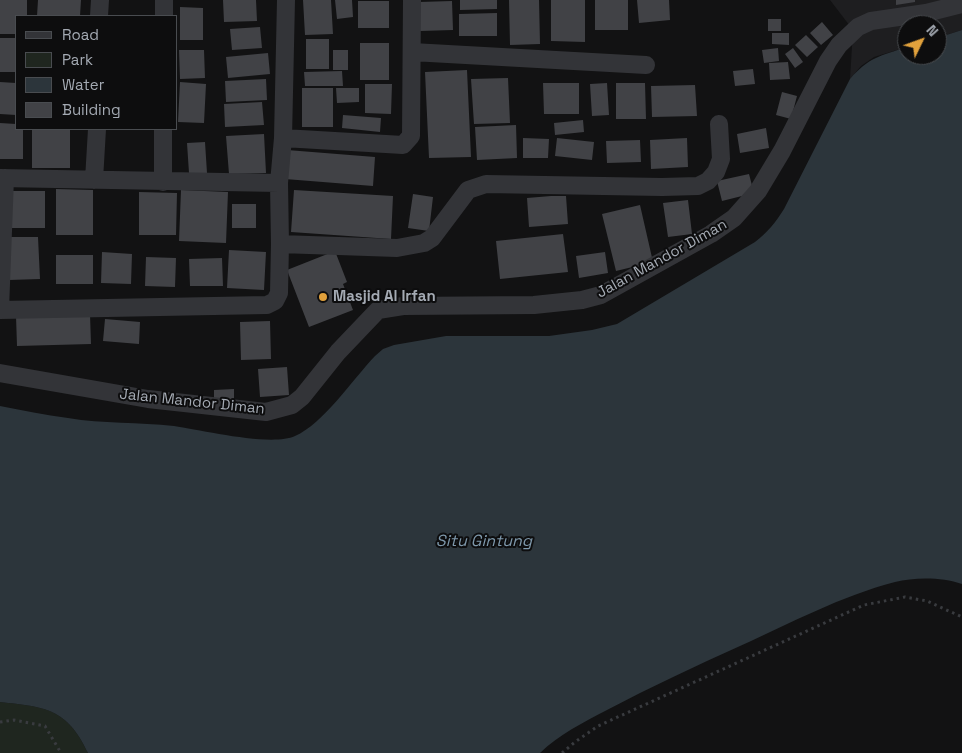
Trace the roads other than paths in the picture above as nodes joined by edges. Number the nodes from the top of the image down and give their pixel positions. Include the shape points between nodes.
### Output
1 (100, 0) edge
2 (164, 0) edge
3 (286, 0) edge
4 (412, 0) edge
5 (962, 4) edge
6 (99, 15) edge
7 (164, 15) edge
8 (412, 52) junction
9 (646, 65) dead end
10 (719, 124) dead end
11 (97, 130) edge
12 (163, 130) edge
13 (283, 138) junction
14 (2, 178) edge
15 (94, 180) junction
16 (163, 182) junction
17 (279, 183) junction
18 (280, 244) junction
19 (0, 310) edge
20 (0, 373) edge

1 - 6 street
2 - 7 street
3 - 13 street
4 - 8 street
5 - 20 street, Jalan Mandor Diman via 871,21 858,27 828,61 782,151 758,190 734,218 601,295 534,306 403,306 378,310 302,397 292,405 266,412 148,399
8 - 9 street
8 - 13 street via 411,136 403,145
10 - 18 street via 721,159 716,172 698,186 486,184 468,190 432,238 424,243 397,248
11 - 15 street
12 - 16 street
13 - 17 street
14 - 15 street
14 - 19 street
15 - 16 street
16 - 17 street
17 - 18 street
18 - 19 street via 279,293 275,301 267,305

